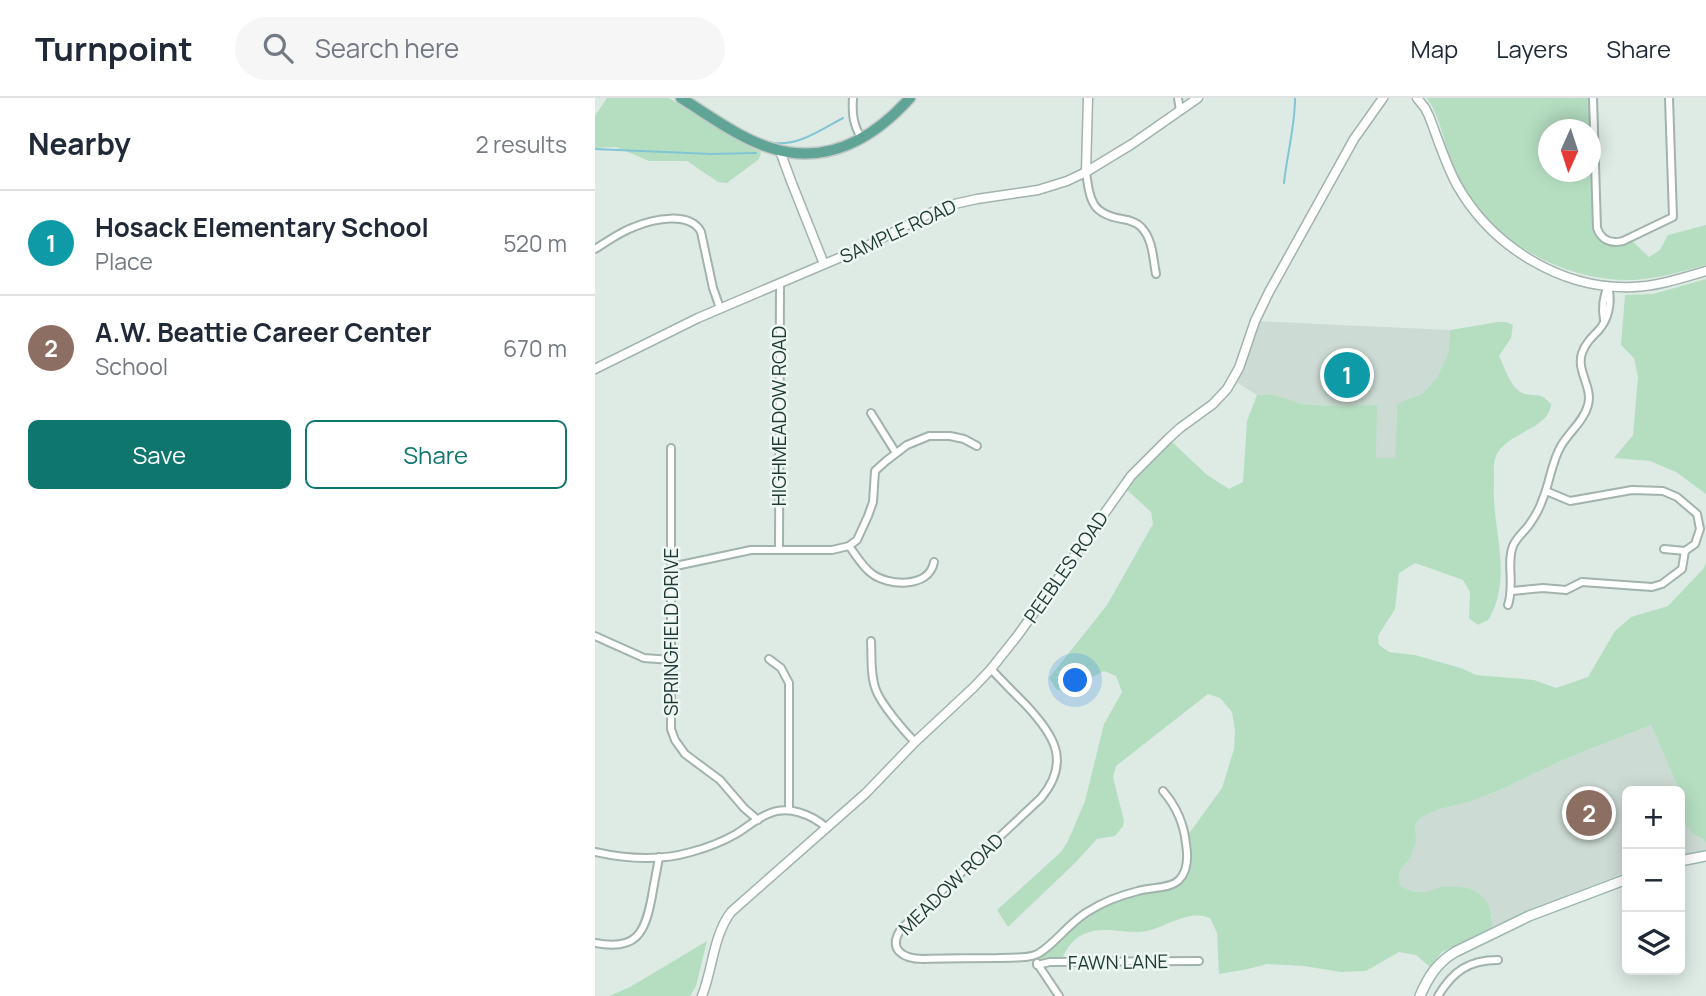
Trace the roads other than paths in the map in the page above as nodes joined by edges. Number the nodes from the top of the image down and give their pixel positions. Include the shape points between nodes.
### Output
1 (681, 98) edge
2 (852, 98) edge
3 (910, 98) edge
4 (1088, 98) edge
5 (1178, 98) edge
6 (1198, 98) edge
7 (1383, 98) edge
8 (1417, 98) edge
9 (1593, 98) edge
10 (1669, 98) edge
11 (1180, 111) junction
12 (862, 139) junction
13 (780, 151) junction
14 (1086, 172) junction
15 (595, 249) edge
16 (824, 264) junction
17 (1706, 271) edge
18 (1156, 274) dead end
19 (780, 283) junction
20 (1608, 286) junction
21 (720, 308) junction
22 (595, 369) edge
23 (871, 413) dead end
24 (978, 446) dead end
25 (671, 449) dead end
26 (896, 453) junction
27 (1546, 491) junction
28 (849, 546) junction
29 (1664, 549) dead end
30 (779, 550) junction
31 (1685, 551) junction
32 (934, 562) dead end
33 (671, 567) junction
34 (1512, 591) junction
35 (1508, 605) dead end
36 (595, 636) edge
37 (871, 641) dead end
38 (769, 659) dead end
39 (671, 660) junction
40 (991, 669) junction
41 (915, 743) junction
42 (1163, 791) dead end
43 (789, 810) junction
44 (758, 820) junction
45 (827, 828) junction
46 (595, 852) edge
47 (1706, 856) edge
48 (659, 858) junction
49 (1685, 860) edge
50 (1622, 881) edge
51 (595, 943) edge
52 (1034, 955) junction
53 (1498, 960) dead end
54 (1199, 961) dead end
55 (1037, 965) junction
56 (702, 996) edge
57 (1059, 996) edge
58 (1420, 996) edge
59 (1438, 996) edge

1 - 13 main road via 747,138
2 - 12 street via 852,118
3 - 12 main road
4 - 14 street
5 - 11 street
6 - 11 street, SAMPLE ROAD
7 - 40 street, PEEBLES ROAD via 1354,139 1275,281 1227,389 1131,476
8 - 20 street via 1457,186 1490,228 1548,270
9 - 10 street via 1598,231 1615,242 1673,217
11 - 14 street, SAMPLE ROAD
12 - 13 main road via 824,152
13 - 16 street
14 - 16 street, SAMPLE ROAD via 1038,190 954,204
14 - 18 street via 1097,209 1134,222 1145,232
15 - 21 street via 638,225 690,221 701,232
16 - 19 street, SAMPLE ROAD
17 - 20 street via 1661,284
19 - 21 street, SAMPLE ROAD
19 - 30 street, HIGHMEADOW ROAD
20 - 27 street via 1604,320 1580,359 1589,393 1586,412 1559,451
21 - 22 street, SAMPLE ROAD
23 - 26 street
24 - 26 street via 937,435 921,438
25 - 33 street, SPRINGFIELD DRIVE
26 - 28 street via 876,471 872,507 857,540
27 - 31 street via 1570,501 1632,490 1663,491 1677,497 1697,514 1700,528 1695,544
27 - 34 street via 1512,548
28 - 30 street
28 - 32 street via 869,571 893,582 923,577
29 - 31 street
30 - 33 street via 743,551
31 - 34 street via 1682,569 1652,587 1583,582 1566,590
33 - 39 street, SPRINGFIELD DRIVE
34 - 35 street
36 - 39 street via 645,658
37 - 41 street via 875,689
38 - 43 street via 789,683
39 - 44 street, SPRINGFIELD DRIVE via 670,722 675,740
40 - 41 street, PEEBLES ROAD
40 - 52 street, MEADOW ROAD via 1052,737 1056,755 1052,782 1041,798 901,929 896,943 900,952 912,959
41 - 45 street, PEEBLES ROAD
42 - 52 street via 1180,818 1186,841 1181,877 1093,908
43 - 44 street
43 - 45 street
44 - 48 street via 712,845
45 - 56 street, PEEBLES ROAD via 727,917
46 - 48 street
47 - 49 main road
48 - 51 street via 642,930 621,945
50 - 58 main road via 1529,916 1455,952 1434,970
52 - 55 street
53 - 59 street via 1481,961 1457,972
54 - 55 street, FAWN LANE
55 - 57 street

